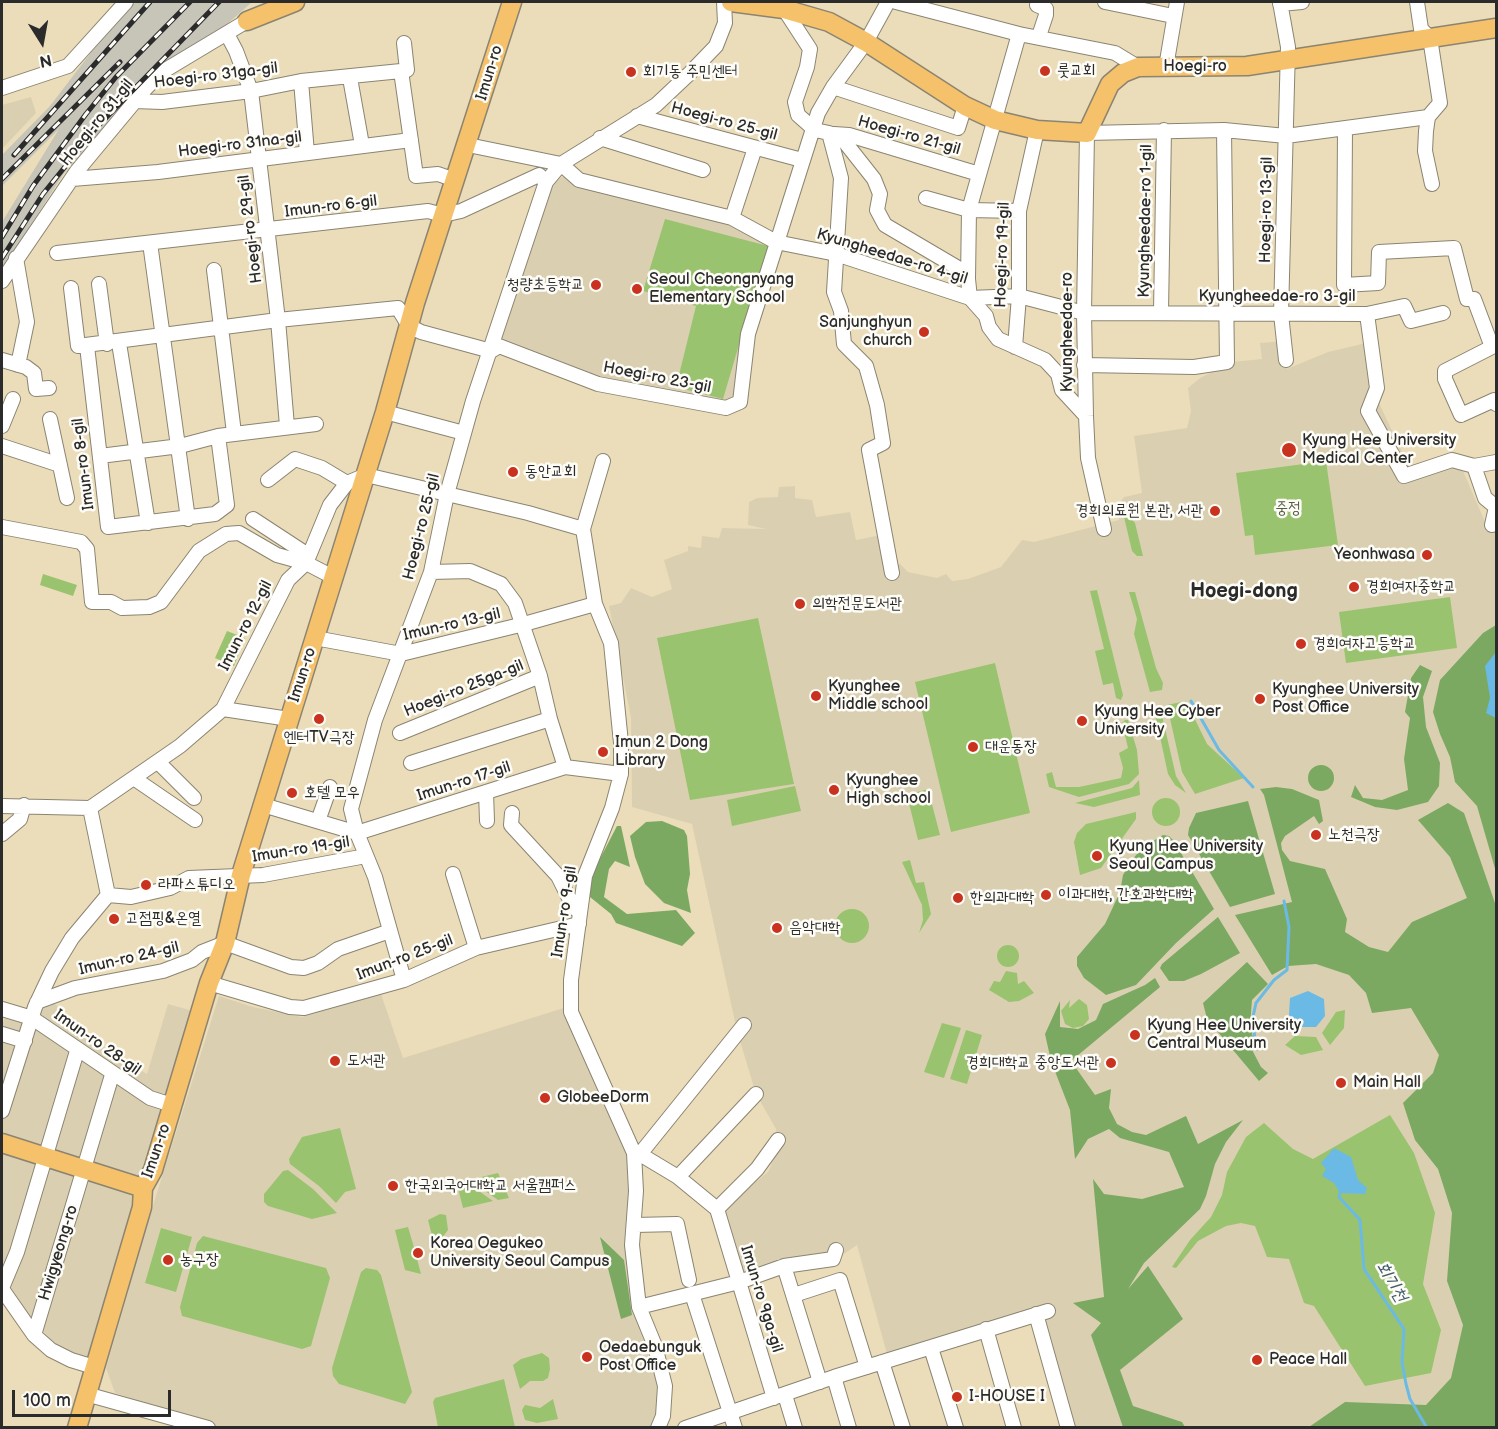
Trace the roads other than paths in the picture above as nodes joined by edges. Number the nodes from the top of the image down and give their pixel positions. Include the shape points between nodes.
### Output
1 (126, 2) edge
2 (295, 2) edge
3 (512, 2) edge
4 (724, 2) edge
5 (731, 2) edge
6 (888, 2) edge
7 (896, 2) edge
8 (1105, 2) edge
9 (1177, 2) edge
10 (1302, 2) edge
11 (1417, 2) edge
12 (1033, 3) edge
13 (1280, 3) edge
14 (755, 4) edge
15 (784, 9) junction
16 (1173, 16) junction
17 (247, 21) joint
18 (1497, 28) edge
19 (227, 34) junction
20 (1019, 34) junction
21 (1039, 36) junction
22 (1430, 38) junction
23 (866, 42) junction
24 (404, 43) dead end
25 (1286, 61) junction
26 (1138, 67) junction
27 (1166, 67) junction
28 (401, 71) junction
29 (350, 78) junction
30 (301, 81) junction
31 (832, 87) junction
32 (2, 88) edge
33 (251, 91) junction
34 (135, 101) junction
35 (965, 106) junction
36 (637, 116) junction
37 (1428, 117) junction
38 (995, 120) junction
39 (1345, 129) junction
40 (814, 130) junction
41 (1037, 130) junction
42 (1164, 130) junction
43 (1224, 130) junction
44 (829, 133) junction
45 (1087, 133) junction
46 (1286, 136) junction
47 (600, 138) junction
48 (411, 140) junction
49 (362, 145) junction
50 (468, 145) junction
51 (755, 148) junction
52 (307, 153) junction
53 (259, 159) junction
54 (802, 160) junction
55 (561, 164) junction
56 (703, 170) dead end
57 (979, 174) junction
58 (72, 179) junction
59 (455, 180) junction
60 (546, 182) junction
61 (1432, 184) dead end
62 (926, 198) dead end
63 (969, 210) junction
64 (1019, 211) junction
65 (443, 215) junction
66 (732, 218) junction
67 (268, 231) junction
68 (776, 242) junction
69 (150, 243) junction
70 (57, 253) dead end
71 (836, 254) junction
72 (16, 258) junction
73 (214, 270) dead end
74 (968, 279) junction
75 (2, 281) edge
76 (99, 284) dead end
77 (71, 288) dead end
78 (1019, 296) junction
79 (970, 298) junction
80 (1161, 312) junction
81 (1084, 313) junction
82 (1443, 313) dead end
83 (1226, 314) junction
84 (1281, 314) junction
85 (1367, 314) junction
86 (278, 320) junction
87 (409, 326) junction
88 (222, 328) junction
89 (164, 336) junction
90 (113, 343) junction
91 (87, 346) junction
92 (1015, 347) junction
93 (491, 351) junction
94 (2, 360) edge
95 (1286, 360) dead end
96 (18, 364) junction
97 (1084, 365) junction
98 (50, 388) dead end
99 (13, 399) dead end
100 (1497, 404) edge
101 (385, 412) junction
102 (1086, 416) junction
103 (51, 419) dead end
104 (316, 424) dead end
105 (2, 426) edge
106 (287, 426) junction
107 (464, 433) junction
108 (234, 434) junction
109 (218, 436) junction
110 (2, 446) edge
111 (180, 446) junction
112 (136, 449) junction
113 (100, 456) junction
114 (603, 461) dead end
115 (1497, 462) edge
116 (60, 465) junction
117 (1474, 466) junction
118 (366, 475) junction
119 (267, 480) dead end
120 (347, 483) junction
121 (447, 494) junction
122 (67, 498) dead end
123 (188, 519) junction
124 (253, 519) dead end
125 (148, 523) junction
126 (1492, 525) dead end
127 (2, 527) edge
128 (1104, 529) dead end
129 (583, 530) junction
130 (307, 559) junction
131 (431, 572) junction
132 (892, 573) dead end
133 (333, 577) junction
134 (595, 604) junction
135 (524, 624) junction
136 (315, 638) junction
137 (401, 654) junction
138 (540, 676) junction
139 (223, 709) junction
140 (290, 719) junction
141 (550, 719) junction
142 (400, 733) dead end
143 (158, 762) junction
144 (411, 763) dead end
145 (566, 767) junction
146 (621, 774) junction
147 (135, 778) junction
148 (330, 787) dead end
149 (486, 792) junction
150 (194, 798) dead end
151 (24, 805) junction
152 (263, 805) junction
153 (2, 806) edge
154 (90, 807) junction
155 (512, 813) dead end
156 (195, 820) dead end
157 (318, 821) junction
158 (487, 821) dead end
159 (357, 833) junction
160 (2, 834) edge
161 (366, 856) junction
162 (453, 874) dead end
163 (241, 875) junction
164 (108, 895) junction
165 (579, 918) junction
166 (390, 931) junction
167 (225, 943) junction
168 (476, 948) junction
169 (404, 980) junction
170 (209, 983) junction
171 (37, 1002) junction
172 (2, 1009) edge
173 (32, 1018) junction
174 (744, 1025) dead end
175 (2, 1034) edge
176 (25, 1041) junction
177 (77, 1051) junction
178 (112, 1075) junction
179 (6, 1084) edge
180 (756, 1094) dead end
181 (172, 1106) junction
182 (2, 1111) edge
183 (778, 1140) dead end
184 (2, 1143) edge
185 (636, 1152) junction
186 (45, 1157) junction
187 (84, 1170) junction
188 (678, 1177) junction
189 (143, 1188) junction
190 (717, 1209) junction
191 (635, 1225) junction
192 (784, 1266) junction
193 (688, 1280) dead end
194 (840, 1280) junction
195 (739, 1282) junction
196 (2, 1289) edge
197 (692, 1294) junction
198 (794, 1295) junction
199 (639, 1307) junction
200 (986, 1329) junction
201 (34, 1335) junction
202 (931, 1348) junction
203 (882, 1362) junction
204 (94, 1367) junction
205 (867, 1367) junction
206 (834, 1377) junction
207 (820, 1382) junction
208 (86, 1394) junction
209 (779, 1396) junction
210 (730, 1412) junction
211 (77, 1428) edge
212 (208, 1428) edge
213 (658, 1428) edge
214 (686, 1428) edge
215 (735, 1428) edge
216 (795, 1428) edge
217 (849, 1428) edge
218 (903, 1428) edge
219 (956, 1428) edge
220 (1014, 1428) edge
221 (1068, 1428) edge

1 - 32 street via 68,66
2 - 17 main road
3 - 50 main road, Imun-ro
4 - 36 street, Hoegi-ro 25-gil via 724,23 716,46 656,105
5 - 14 main road
6 - 23 street
7 - 20 street
8 - 16 street
9 - 16 street
10 - 13 street
11 - 22 street via 1421,29
12 - 21 street via 1046,9
13 - 25 street, Hoegi-ro 13-gil via 1288,47
14 - 15 main road
15 - 23 main road via 829,22
15 - 40 street via 810,49 795,102 798,115
16 - 27 street
17 - 19 street
18 - 22 main road, Hoegi-ro
19 - 33 street, Hoegi-ro 29-gil
19 - 34 street, Hoegi-ro 31-gil via 162,72
20 - 21 street
20 - 38 street
21 - 26 street via 1115,52
22 - 25 main road, Hoegi-ro
22 - 37 street via 1440,103
23 - 31 street, Hoegi-ro 23-gil
23 - 35 main road
24 - 28 street via 407,70
25 - 27 main road, Hoegi-ro via 1226,68
25 - 46 street, Hoegi-ro 13-gil
26 - 27 main road, Hoegi-ro
26 - 45 main road via 1110,84
28 - 29 street, Hoegi-ro 31ga-gil
28 - 48 street
29 - 30 street, Hoegi-ro 31ga-gil
29 - 49 street
30 - 33 street, Hoegi-ro 31ga-gil
30 - 52 street, Hoegi-ro 31ga-gil
31 - 35 street via 958,128
31 - 40 street, Hoegi-ro 23-gil
33 - 34 street, Hoegi-ro 31ga-gil via 162,102
33 - 53 street, Hoegi-ro 29-gil
34 - 58 street, Hoegi-ro 31-gil
35 - 38 main road
36 - 47 street, Hoegi-ro 25-gil
36 - 51 street, Hoegi-ro 25-gil
37 - 39 street, Kyungheedae-ro 1-gil
37 - 61 street via 1425,151
38 - 41 main road
38 - 57 street
39 - 46 street, Kyungheedae-ro 1-gil
39 - 100 street via 1344,285 1378,284 1379,252 1454,248 1467,299 1474,299 1492,347 1445,371 1445,379 1461,415 1494,400
40 - 44 street, Hoegi-ro 21-gil
40 - 54 street, Hoegi-ro 23-gil
41 - 45 main road
41 - 64 street, Hoegi-ro 19-gil
42 - 43 street, Kyungheedae-ro 1-gil
42 - 45 street, Kyungheedae-ro 1-gil
42 - 80 street, Kyungheedae-ro 1-gil
43 - 46 street, Kyungheedae-ro 1-gil
43 - 83 street
44 - 57 street, Hoegi-ro 21-gil via 849,135
44 - 71 street via 841,178
44 - 74 street via 843,141 874,179 880,194 878,210 885,225 958,268
45 - 81 street, Kyungheedae-ro
46 - 84 street, Hoegi-ro 13-gil
47 - 55 street, Hoegi-ro 25-gil
47 - 56 street
48 - 49 street, Hoegi-ro 31na-gil
48 - 59 street via 416,176 438,174
49 - 52 street, Hoegi-ro 31na-gil
50 - 55 street
50 - 59 main road, Imun-ro
51 - 54 street, Hoegi-ro 25-gil
51 - 66 street
52 - 53 street, Hoegi-ro 31na-gil
53 - 58 street, Hoegi-ro 31na-gil
53 - 67 street, Hoegi-ro 29-gil
54 - 68 street, Hoegi-ro 23-gil
55 - 60 street, Hoegi-ro 25-gil
55 - 66 street, Kyungheedae-ro 4-gil via 579,180
57 - 63 street
58 - 72 street, Hoegi-ro 31-gil
59 - 65 main road, Imun-ro
60 - 65 street via 539,175 461,211
60 - 93 street, Hoegi-ro 25-gil
62 - 63 street
63 - 64 street
63 - 74 street
64 - 78 street, Hoegi-ro 19-gil
65 - 67 street, Imun-ro 6-gil via 428,211
65 - 87 main road, Imun-ro
66 - 68 street, Kyungheedae-ro 4-gil
67 - 69 street, Imun-ro 6-gil
67 - 86 street, Hoegi-ro 29-gil
68 - 71 street, Kyungheedae-ro 4-gil
68 - 93 street, Hoegi-ro 23-gil via 748,334 740,402 726,408 598,384 499,346
69 - 70 street, Imun-ro 6-gil
69 - 89 street
71 - 79 street, Kyungheedae-ro 4-gil
71 - 132 street via 834,292 844,344 866,366 877,405 883,443 869,450
72 - 75 street, Hoegi-ro 31-gil
72 - 96 street via 27,322
73 - 88 street
74 - 79 street
76 - 90 street
77 - 91 street, Imun-ro 8-gil via 78,346
78 - 79 street, Kyungheedae-ro 4-gil
78 - 81 street, Kyungheedae-ro 4-gil
78 - 92 street, Hoegi-ro 19-gil
79 - 92 street via 986,316 998,339
80 - 81 street, Kyungheedae-ro 3-gil
80 - 83 street, Kyungheedae-ro 3-gil
81 - 97 street, Kyungheedae-ro
82 - 85 street via 1411,321 1404,306
83 - 84 street, Kyungheedae-ro 3-gil
83 - 97 street via 1227,362 1194,367
84 - 85 street, Kyungheedae-ro 3-gil
84 - 95 street, Hoegi-ro 13-gil
85 - 117 street, Kyungheedae-ro 3-gil via 1377,388 1368,411 1404,476 1452,460
86 - 87 street via 398,308
86 - 88 street
86 - 106 street, Hoegi-ro 29-gil
87 - 93 street, Hoegi-ro 23-gil
87 - 101 main road, Imun-ro
88 - 89 street
88 - 108 street
89 - 90 street
89 - 111 street
90 - 91 street
90 - 112 street
91 - 113 street, Imun-ro 8-gil
92 - 102 street via 1045,360 1058,374 1062,390
93 - 107 street, Hoegi-ro 25-gil
94 - 96 street
96 - 98 street via 33,373 36,389
97 - 102 street, Kyungheedae-ro
99 - 105 street
101 - 107 street
101 - 118 main road, Imun-ro
102 - 128 street, Kyungheedae-ro via 1088,458
103 - 116 street
104 - 106 street
106 - 108 street
107 - 121 street, Hoegi-ro 25-gil
108 - 109 street
109 - 111 street
109 - 123 street, Imun-ro 8-gil via 227,505 215,514
110 - 116 street
111 - 112 street
111 - 123 street
112 - 113 street
112 - 125 street
113 - 125 street, Imun-ro 8-gil via 108,527
114 - 129 street, Imun-ro 9-gil
115 - 117 street, Kyungheedae-ro 3-gil
116 - 122 street
117 - 126 street via 1485,498 1496,507
118 - 120 street
118 - 121 street
118 - 133 main road, Imun-ro
119 - 120 street via 295,459 322,468
120 - 130 street, Imun-ro 12-gil via 330,505
121 - 129 street
121 - 131 street, Hoegi-ro 25-gil
123 - 125 street, Imun-ro 8-gil
124 - 130 street
127 - 130 street via 81,542 87,549 92,601 111,602 120,607 158,605 199,551 225,534 238,533 273,553
129 - 134 street, Imun-ro 9-gil
130 - 133 street
130 - 139 street, Imun-ro 12-gil via 283,586
131 - 135 street, Hoegi-ro 25ga-gil via 470,571 501,584
131 - 137 street, Hoegi-ro 25-gil
133 - 136 main road, Imun-ro
134 - 135 street, Imun-ro 13-gil
134 - 146 street, Imun-ro 9-gil via 611,643
135 - 137 street, Imun-ro 13-gil
135 - 138 street, Hoegi-ro 25ga-gil
136 - 137 street, Imun-ro 13-gil
136 - 140 main road, Imun-ro
137 - 159 street, Hoegi-ro 25-gil via 375,720 351,805
138 - 141 street, Hoegi-ro 25ga-gil
138 - 142 street, Hoegi-ro 25ga-gil
139 - 140 street
139 - 143 street
140 - 152 main road, Imun-ro
141 - 144 street
141 - 145 street, Hoegi-ro 25ga-gil
143 - 147 street
143 - 150 street
145 - 146 street, Imun-ro 17-gil
145 - 149 street, Imun-ro 17-gil
146 - 165 street, Imun-ro 9-gil via 585,876
147 - 154 street
147 - 156 street
148 - 157 street
149 - 158 street
149 - 159 street, Imun-ro 17-gil
151 - 153 street
151 - 154 street
151 - 160 street via 20,819
152 - 157 street
152 - 163 main road, Imun-ro
154 - 164 street
155 - 165 street via 511,825 558,876
157 - 159 street
159 - 161 street, Hoegi-ro 25-gil
161 - 163 street, Imun-ro 19-gil via 263,875
161 - 166 street, Hoegi-ro 25-gil
162 - 168 street
163 - 164 street via 189,878 170,888 131,897
163 - 167 main road, Imun-ro
164 - 171 street via 72,938
165 - 168 street, Imun-ro 25-gil
165 - 185 street, Imun-ro 9-gil via 571,1012
166 - 167 street via 338,949 304,968
166 - 169 street, Hoegi-ro 25-gil
167 - 170 main road, Imun-ro
167 - 171 street, Imun-ro 24-gil via 158,972 75,988
168 - 169 street, Imun-ro 25-gil
169 - 170 street, Imun-ro 25-gil via 304,1008
170 - 181 main road, Imun-ro
171 - 173 street
172 - 173 street, Imun-ro 28-gil
173 - 176 street
173 - 177 street, Imun-ro 28-gil
174 - 185 street
175 - 176 street
176 - 179 street
177 - 178 street, Imun-ro 28-gil
177 - 186 street
178 - 181 street, Imun-ro 28-gil via 152,1100
178 - 187 street, Hwigyeong-ro
179 - 182 street
180 - 188 street
181 - 189 main road, Imun-ro via 153,1170
183 - 190 street via 757,1169
184 - 186 main road
185 - 188 street
185 - 191 street, Imun-ro 9-gil
186 - 187 main road
186 - 196 street
187 - 189 main road
187 - 201 street, Hwigyeong-ro
188 - 190 street
189 - 204 main road, Imun-ro via 142,1207
190 - 195 street, Imun-ro 9ga-gil
191 - 193 street via 678,1224
191 - 199 street, Imun-ro 9-gil via 632,1245
192 - 194 street via 834,1254
192 - 195 street
192 - 198 street
194 - 198 street
194 - 205 street
195 - 197 street
195 - 209 street, Imun-ro 9ga-gil
196 - 201 street
197 - 199 street
197 - 210 street
198 - 207 street
199 - 213 street, Imun-ro 9-gil via 655,1346 665,1386
200 - 202 street
200 - 220 street
200 - 221 street via 1042,1312
201 - 204 street via 51,1350
202 - 203 street
202 - 219 street
203 - 205 street
203 - 218 street
204 - 208 main road, Imun-ro
205 - 206 street
206 - 207 street
206 - 217 street
207 - 209 street
208 - 211 main road, Imun-ro
208 - 212 street
209 - 210 street
209 - 216 street, Imun-ro 9ga-gil
210 - 214 street
210 - 215 street

